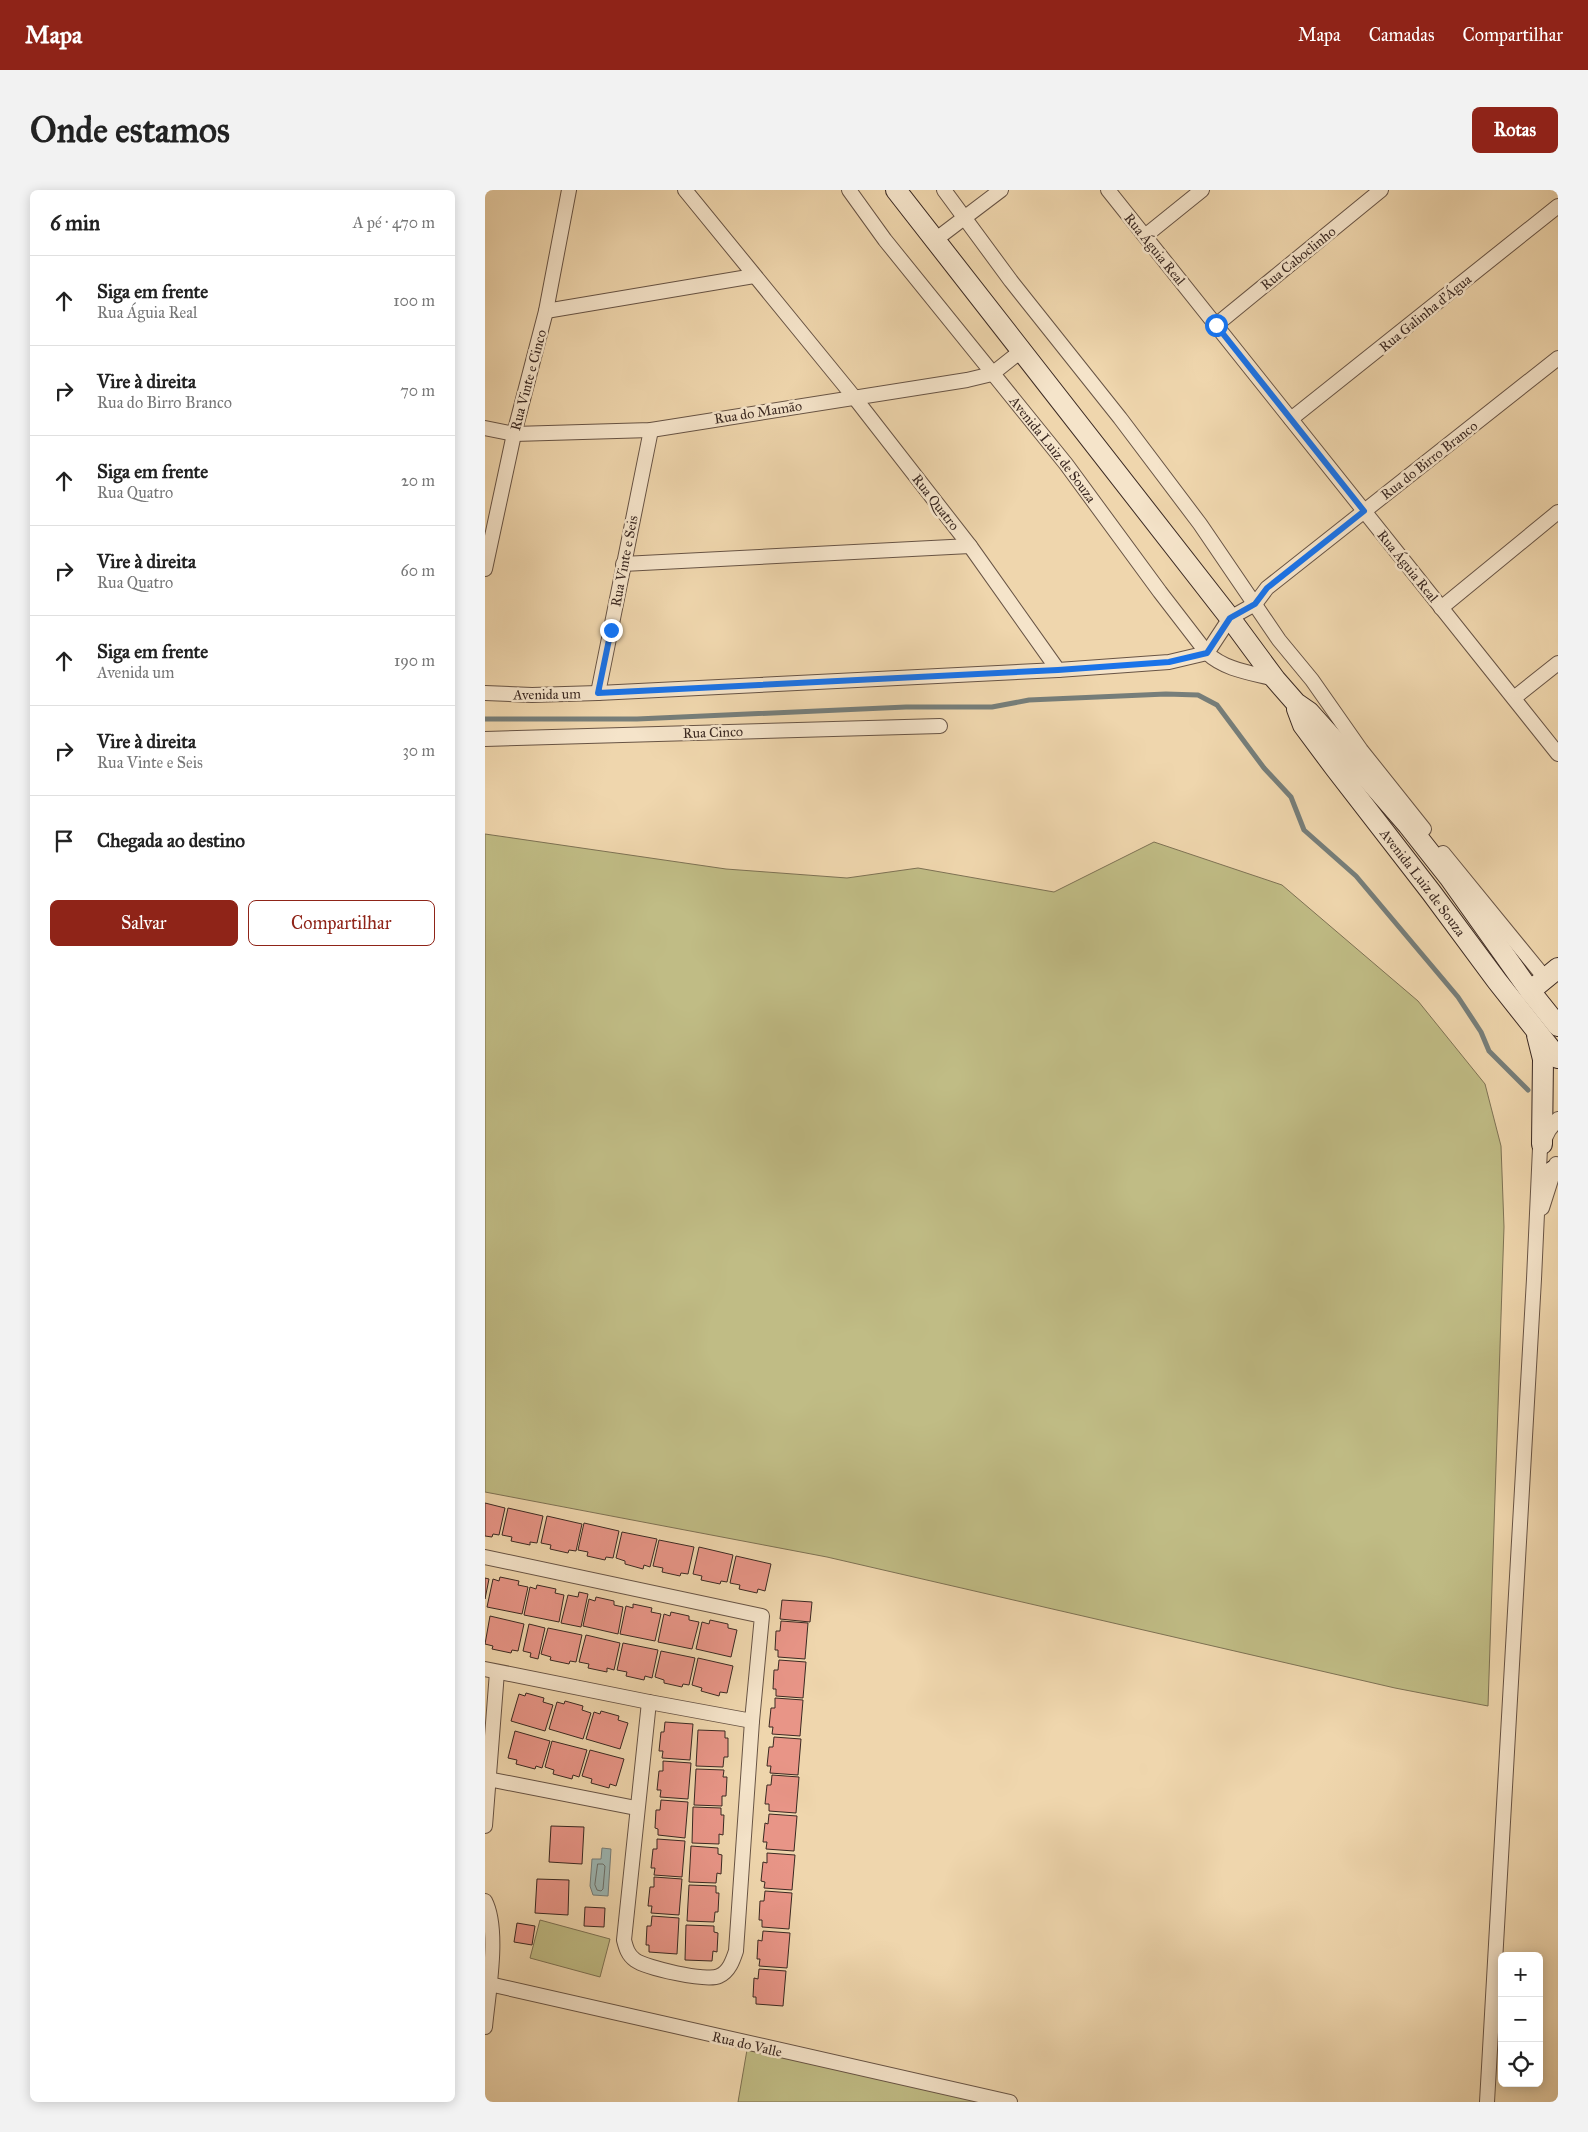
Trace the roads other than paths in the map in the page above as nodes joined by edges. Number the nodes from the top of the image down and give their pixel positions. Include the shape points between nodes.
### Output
1 (569, 190) edge
2 (685, 190) edge
3 (849, 190) edge
4 (896, 190) edge
5 (944, 190) edge
6 (1001, 190) edge
7 (1108, 190) edge
8 (1202, 190) edge
9 (1381, 190) edge
10 (1558, 206) edge
11 (966, 218) junction
12 (1145, 236) junction
13 (935, 240) junction
14 (754, 276) junction
15 (546, 311) junction
16 (1216, 325) junction
17 (1021, 351) junction
18 (1558, 358) edge
19 (992, 374) junction
20 (854, 397) junction
21 (1291, 419) junction
22 (485, 428) edge
23 (651, 430) junction
24 (514, 434) junction
25 (1364, 511) junction
26 (1558, 512) edge
27 (970, 546) junction
28 (623, 564) junction
29 (485, 569) edge
30 (1255, 604) junction
31 (1441, 608) junction
32 (1230, 618) junction
33 (1207, 653) junction
34 (1558, 663) edge
35 (1058, 670) junction
36 (1275, 679) junction
37 (485, 693) edge
38 (598, 693) junction
39 (1514, 698) junction
40 (1296, 702) junction
41 (940, 726) dead end
42 (485, 739) edge
43 (1558, 754) edge
44 (1544, 979) edge
45 (1558, 1026) edge
46 (1535, 1028) junction
47 (1558, 1058) edge
48 (1558, 1119) edge
49 (1542, 1144) junction
50 (1556, 1166) edge
51 (1535, 1236) junction
52 (485, 1557) edge
53 (491, 1670) edge
54 (649, 1702) junction
55 (752, 1720) junction
56 (488, 1779) junction
57 (636, 1808) junction
58 (485, 1826) edge
59 (485, 1901) edge
60 (487, 1984) edge
61 (485, 2027) edge
62 (1010, 2102) edge
63 (1487, 2102) edge

1 - 15 street, Rua Vinte e Cinco
2 - 14 street, Rua Quatro
3 - 19 street, Avenida Luiz de Souza
4 - 13 main road, Avenida Luiz de Souza
5 - 11 street
6 - 11 street
7 - 12 street, Rua Águia Real
8 - 12 street
9 - 16 street, Rua Caboclinho
10 - 21 street, Rua Galinha d'Água
11 - 13 street
11 - 30 street via 1011,281 1200,524
12 - 16 street, Rua Águia Real
13 - 17 main road, Avenida Luiz de Souza
14 - 15 street
14 - 20 street, Rua Quatro
15 - 24 street, Rua Vinte e Cinco
16 - 21 street, Rua Águia Real
17 - 19 street, Rua do Mamão
17 - 32 main road, Avenida Luiz de Souza
18 - 25 street, Rua do Birro Branco
19 - 20 street, Rua do Mamão
19 - 33 street, Avenida Luiz de Souza via 1066,464
20 - 23 street, Rua do Mamão
20 - 27 street, Rua Quatro
21 - 25 street, Rua Águia Real
22 - 24 street, Rua do Mamão
23 - 24 street, Rua do Mamão
23 - 28 street, Rua Vinte e Seis
24 - 29 street, Rua Vinte e Cinco
25 - 30 street, Rua do Birro Branco via 1267,588
25 - 31 street, Rua Águia Real
26 - 31 street
27 - 28 street
27 - 35 street, Rua Quatro
28 - 38 street, Rua Vinte e Seis
30 - 32 street, Rua do Birro Branco
30 - 44 street via 1361,750
31 - 39 street, Rua Águia Real
32 - 33 street
32 - 36 main road, Avenida Luiz de Souza
33 - 35 street via 1169,662
33 - 36 street, Avenida Luiz de Souza via 1233,668
34 - 39 street
35 - 38 street, Avenida um
36 - 40 main road, Avenida Luiz de Souza
37 - 38 street, Avenida um
39 - 43 street, Rua Águia Real
40 - 44 main road, Avenida Luiz de Souza via 1324,729 1449,877
40 - 46 main road, Avenida Luiz de Souza via 1303,725
41 - 42 street, Rua Cinco
44 - 45 main road, Avenida Luiz de Souza
46 - 47 main road, Avenida Luiz de Souza
46 - 49 main road via 1543,1059
48 - 49 street
49 - 51 street
50 - 51 street
51 - 63 street
52 - 55 street via 762,1616
53 - 54 street
53 - 56 street
54 - 55 street
54 - 57 street
55 - 57 street via 736,1951 733,1962 719,1976 706,1978 643,1964 628,1953 624,1940
56 - 57 street
56 - 58 street
59 - 60 street via 491,1923 492,1960
60 - 61 street
60 - 62 street, Rua do Valle

